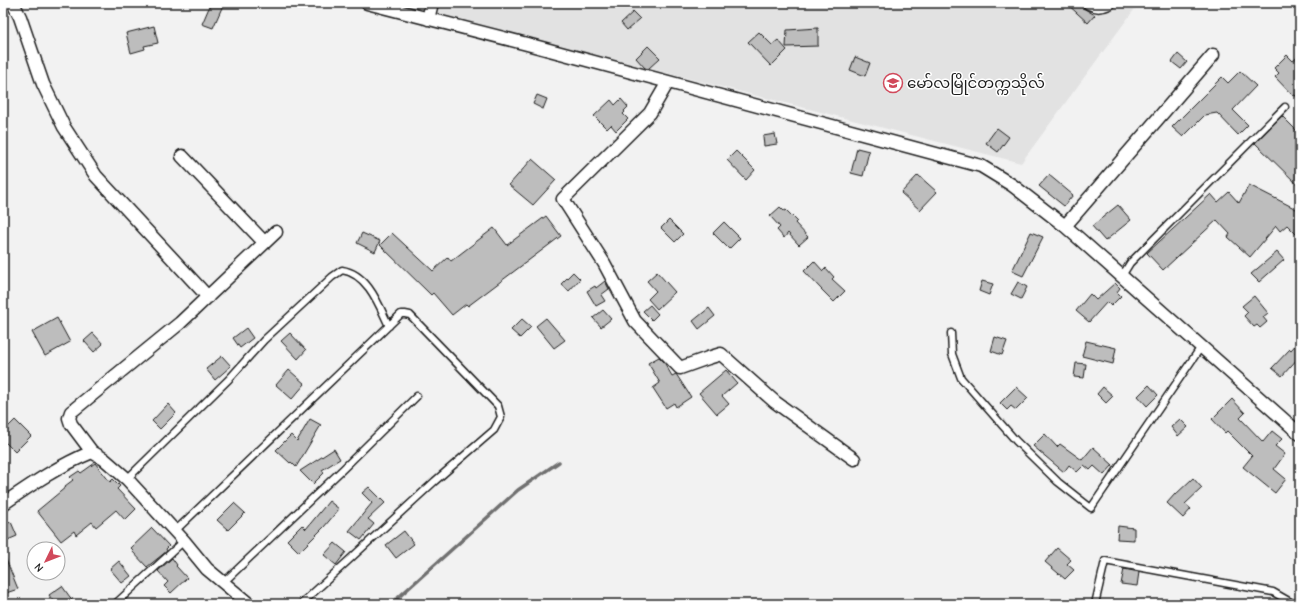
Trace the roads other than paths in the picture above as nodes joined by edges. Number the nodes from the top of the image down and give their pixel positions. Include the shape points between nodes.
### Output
1 (13, 3) edge
2 (367, 3) edge
3 (432, 3) edge
4 (1089, 3) edge
5 (1109, 3) edge
6 (428, 19) junction
7 (1213, 55) dead end
8 (668, 82) junction
9 (1285, 107) dead end
10 (182, 156) dead end
11 (1065, 226) junction
12 (276, 232) dead end
13 (264, 242) junction
14 (1122, 276) junction
15 (208, 297) junction
16 (389, 326) junction
17 (951, 333) dead end
18 (1201, 347) junction
19 (417, 396) dead end
20 (1300, 434) edge
21 (92, 452) junction
22 (854, 459) dead end
23 (127, 479) junction
24 (3, 504) edge
25 (174, 531) junction
26 (184, 541) junction
27 (223, 583) junction
28 (115, 604) edge
29 (249, 604) edge
30 (301, 604) edge
31 (1095, 604) edge
32 (1294, 604) edge

1 - 15 street via 43,84 64,127 84,158 96,176
2 - 6 street
3 - 6 street
4 - 5 street via 1102,6
6 - 8 street
7 - 11 street
8 - 11 street via 981,166 1012,185
8 - 22 street via 650,113 563,199 604,263 635,321 680,368 721,354 774,402
9 - 14 lane via 1130,263
10 - 13 street
11 - 14 street
12 - 13 street
13 - 15 street
14 - 18 street
15 - 21 street via 180,324 71,412 71,424
16 - 23 lane via 370,289 349,271 342,270 264,340 229,379
16 - 25 lane
16 - 30 lane via 401,314 410,315 498,406 501,417 494,430
17 - 18 lane via 952,354 961,378 1016,441 1058,482 1091,508
18 - 20 street
19 - 27 lane
21 - 23 street
21 - 24 street via 42,477
23 - 25 street
25 - 26 street
26 - 27 street via 207,569
26 - 28 lane
27 - 29 street
31 - 32 lane via 1105,561 1273,592

